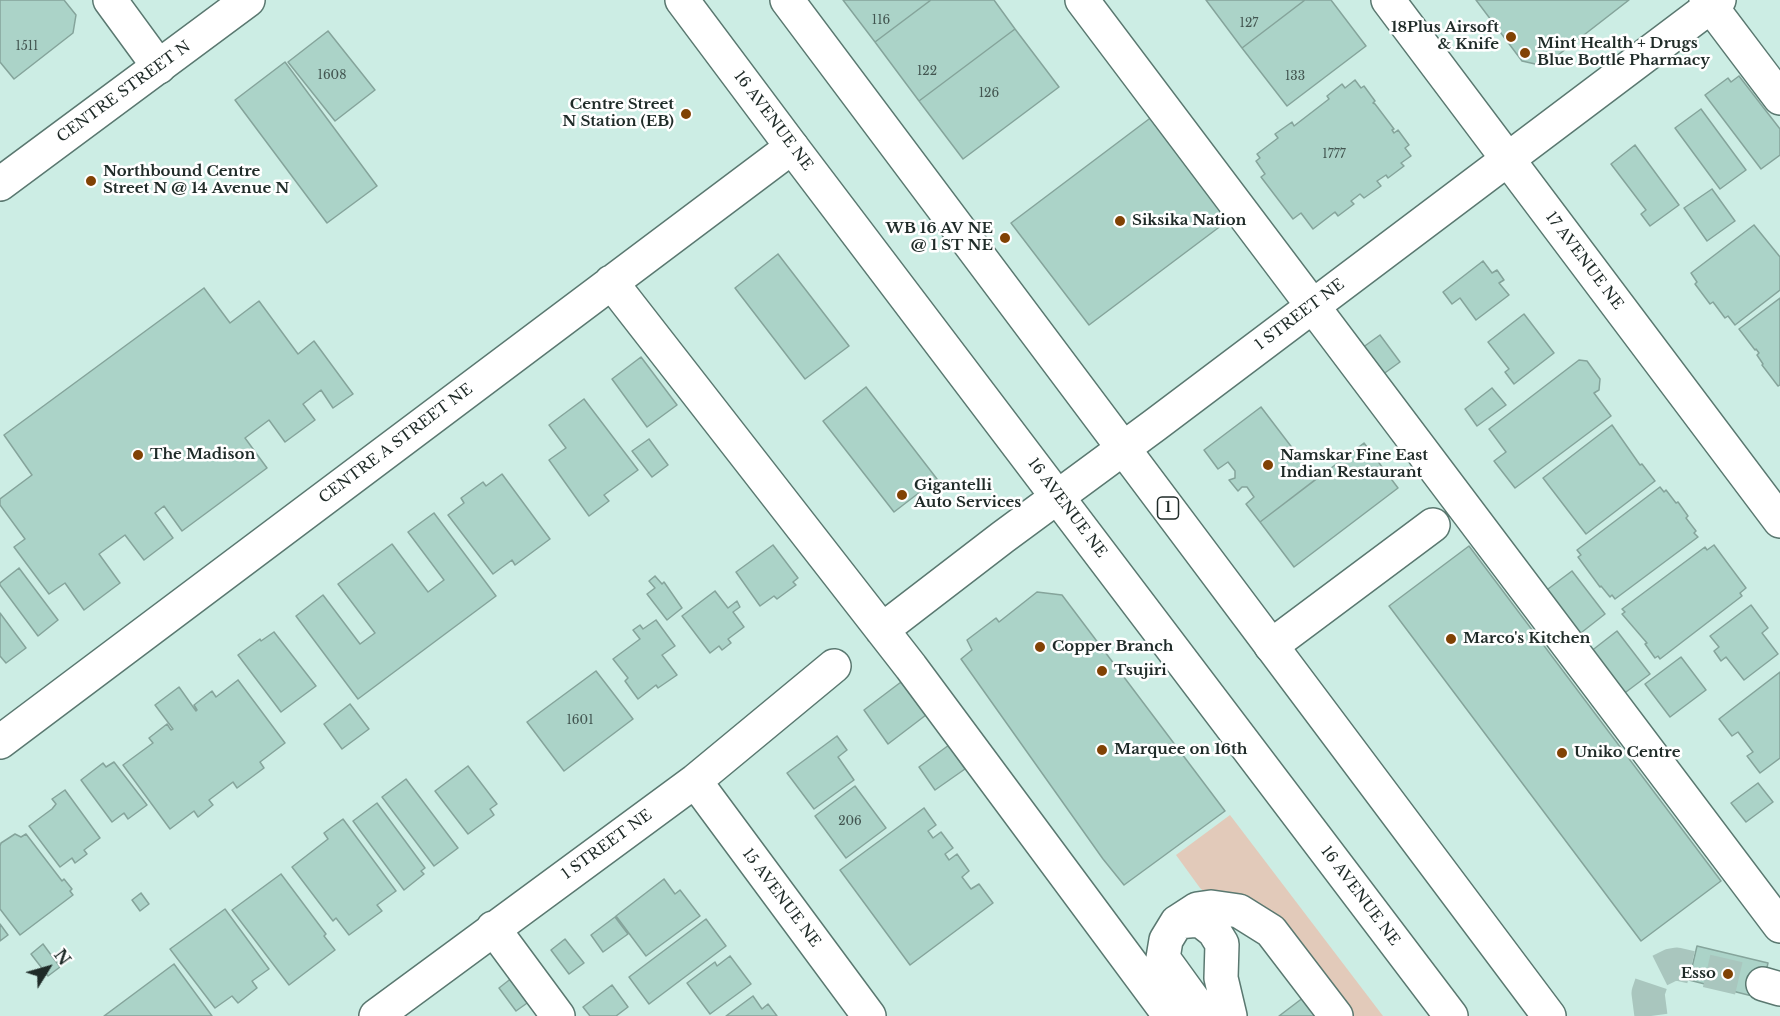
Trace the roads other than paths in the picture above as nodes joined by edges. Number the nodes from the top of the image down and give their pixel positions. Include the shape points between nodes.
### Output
1 (110, 0) edge
2 (248, 0) edge
3 (682, 0) edge
4 (787, 0) edge
5 (1082, 0) edge
6 (1388, 0) edge
7 (1712, 2) edge
8 (159, 67) junction
9 (1780, 98) edge
10 (792, 147) junction
11 (1507, 158) junction
12 (0, 184) edge
13 (611, 282) junction
14 (1313, 306) junction
15 (1123, 449) junction
16 (1058, 496) junction
17 (1780, 521) edge
18 (1433, 525) dead end
19 (882, 630) junction
20 (1271, 646) junction
21 (834, 666) dead end
22 (0, 742) edge
23 (694, 781) junction
24 (1177, 922) junction
25 (1780, 926) edge
26 (493, 928) junction
27 (376, 1016) edge
28 (558, 1016) edge
29 (869, 1016) edge
30 (1170, 1016) edge
31 (1205, 1016) edge
32 (1230, 1016) edge
33 (1336, 1016) edge
34 (1451, 1016) edge
35 (1549, 1016) edge

1 - 8 main road
2 - 8 main road, CENTRE STREET N
3 - 10 main road, 16 AVENUE NE
4 - 15 main road, 1
5 - 14 main road
6 - 11 main road, 17 AVENUE NE
7 - 9 main road
7 - 11 main road, 1 STREET NE
8 - 12 main road, CENTRE STREET N
10 - 13 main road, CENTRE A STREET NE
10 - 16 main road, 16 AVENUE NE
11 - 14 main road, 1 STREET NE
11 - 17 main road, 17 AVENUE NE
13 - 19 main road
13 - 22 main road, CENTRE A STREET NE
14 - 15 main road, 1 STREET NE
14 - 25 main road
15 - 16 main road, 1 STREET NE
15 - 20 main road, 1
16 - 19 main road, 1 STREET NE
16 - 34 main road, 16 AVENUE NE
18 - 20 main road
19 - 30 main road
20 - 35 main road, 1
21 - 23 main road, 1 STREET NE
23 - 26 main road, 1 STREET NE
23 - 29 main road, 15 AVENUE NE
24 - 31 main road via 1166,940 1163,958
24 - 32 main road via 1200,920 1222,944 1221,978
24 - 33 main road via 1197,909 1239,911 1271,931
26 - 27 main road, 1 STREET NE
26 - 28 main road

